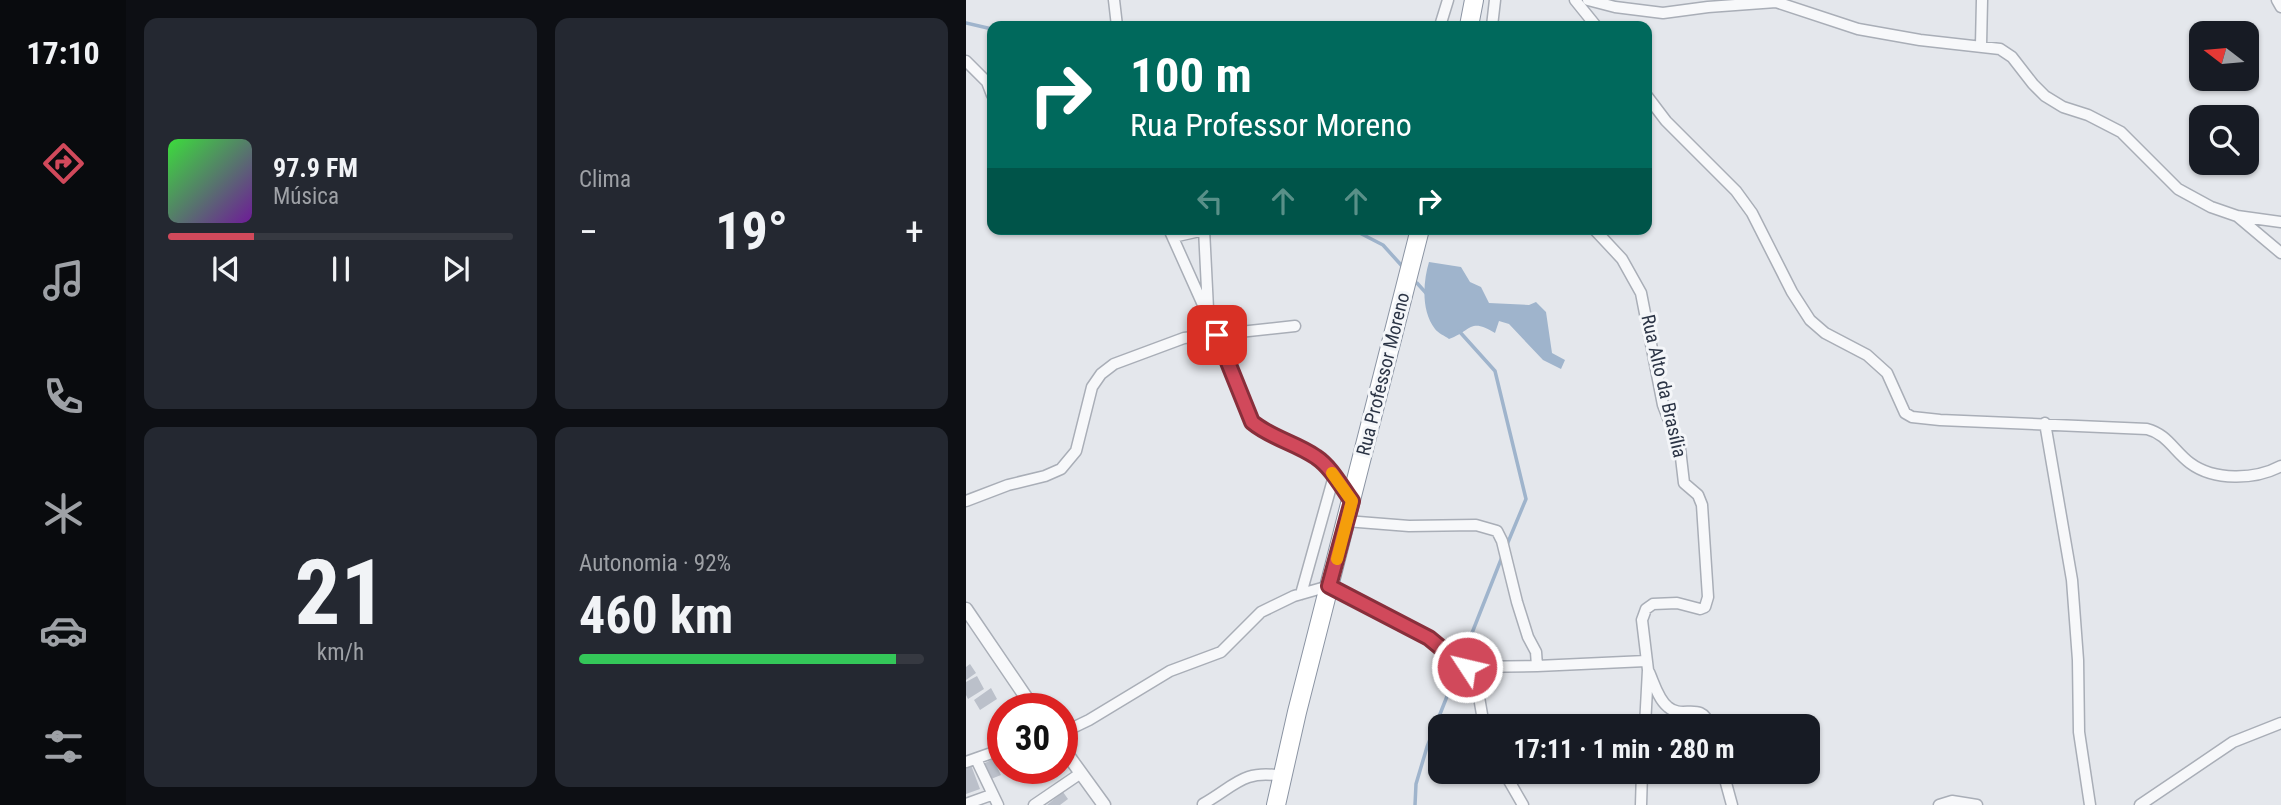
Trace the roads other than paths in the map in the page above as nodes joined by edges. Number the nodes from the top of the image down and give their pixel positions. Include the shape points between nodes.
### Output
1 (1114, 0) edge
2 (1448, 0) edge
3 (1474, 0) edge
4 (1495, 0) edge
5 (1575, 0) edge
6 (1588, 0) edge
7 (1982, 0) edge
8 (2277, 0) edge
9 (1707, 3) edge
10 (2281, 7) edge
11 (1116, 21) edge
12 (1442, 21) edge
13 (1470, 21) edge
14 (1493, 21) edge
15 (1592, 21) edge
16 (1981, 45) junction
17 (966, 61) edge
18 (987, 82) edge
19 (1652, 103) edge
20 (2237, 216) junction
21 (2281, 222) edge
22 (1172, 235) edge
23 (1204, 235) edge
24 (1418, 235) edge
25 (1600, 235) edge
26 (2281, 253) edge
27 (1208, 316) junction
28 (1295, 326) dead end
29 (1217, 335) junction
30 (2045, 423) junction
31 (2281, 467) edge
32 (1334, 476) junction
33 (966, 501) edge
34 (1352, 501) junction
35 (1346, 522) junction
36 (1329, 586) junction
37 (1301, 594) junction
38 (966, 609) edge
39 (1647, 665) junction
40 (1537, 666) junction
41 (1467, 667) junction
42 (1023, 693) edge
43 (1483, 714) edge
44 (1645, 714) edge
45 (1702, 714) edge
46 (2281, 723) edge
47 (1078, 725) edge
48 (971, 761) edge
49 (1078, 769) edge
50 (1081, 773) junction
51 (1282, 776) junction
52 (1511, 784) edge
53 (1642, 784) edge
54 (1726, 784) edge
55 (995, 800) edge
56 (966, 804) edge
57 (1203, 804) edge
58 (1034, 805) edge
59 (1104, 805) edge
60 (1276, 805) edge
61 (1522, 805) edge
62 (1641, 805) edge
63 (1732, 805) edge
64 (1938, 805) edge
65 (1977, 805) edge
66 (2090, 805) edge
67 (2140, 805) edge

1 - 11 street
2 - 12 street
3 - 13 highway
4 - 14 street
5 - 15 street
6 - 9 street via 1662,13
7 - 16 street
8 - 10 street
9 - 16 street via 1776,2 1858,29
16 - 20 street via 2008,52 2045,96 2121,132 2178,189
17 - 18 street
19 - 30 street via 1752,213 1810,320 1887,373 1905,413 1940,420
20 - 21 street
20 - 26 street
22 - 27 street
23 - 27 street
24 - 34 highway, Rua Professor Moreno
25 - 39 street, Rua Alto da Brasília via 1622,259 1641,293 1666,416 1679,443 1682,477 1702,505 1705,607 1666,603 1646,609 1642,620
27 - 29 street
28 - 29 street
29 - 32 street via 1252,422 1317,457
29 - 33 street via 1184,338 1114,364 1092,387 1076,451 1061,469
30 - 31 street via 2157,432 2188,462 2214,473 2257,475
30 - 66 street via 2072,580 2079,732
32 - 34 street
32 - 37 street
34 - 35 highway, Rua Professor Moreno
35 - 36 highway, Rua Professor Moreno
35 - 40 street via 1476,525 1497,531
36 - 37 street
36 - 41 street via 1429,638
36 - 51 highway, Rua Professor Moreno
37 - 47 street via 1261,612 1221,652 1170,671
38 - 42 street
39 - 40 street
39 - 44 street
39 - 45 street via 1666,706
40 - 41 street
41 - 43 street
46 - 67 street via 2233,742
48 - 55 street
49 - 50 street
50 - 58 street
50 - 59 street
51 - 57 street via 1247,776
51 - 60 highway, Rua Professor Moreno
52 - 61 street
53 - 62 street
54 - 63 street
55 - 56 street
64 - 65 street via 1952,801

